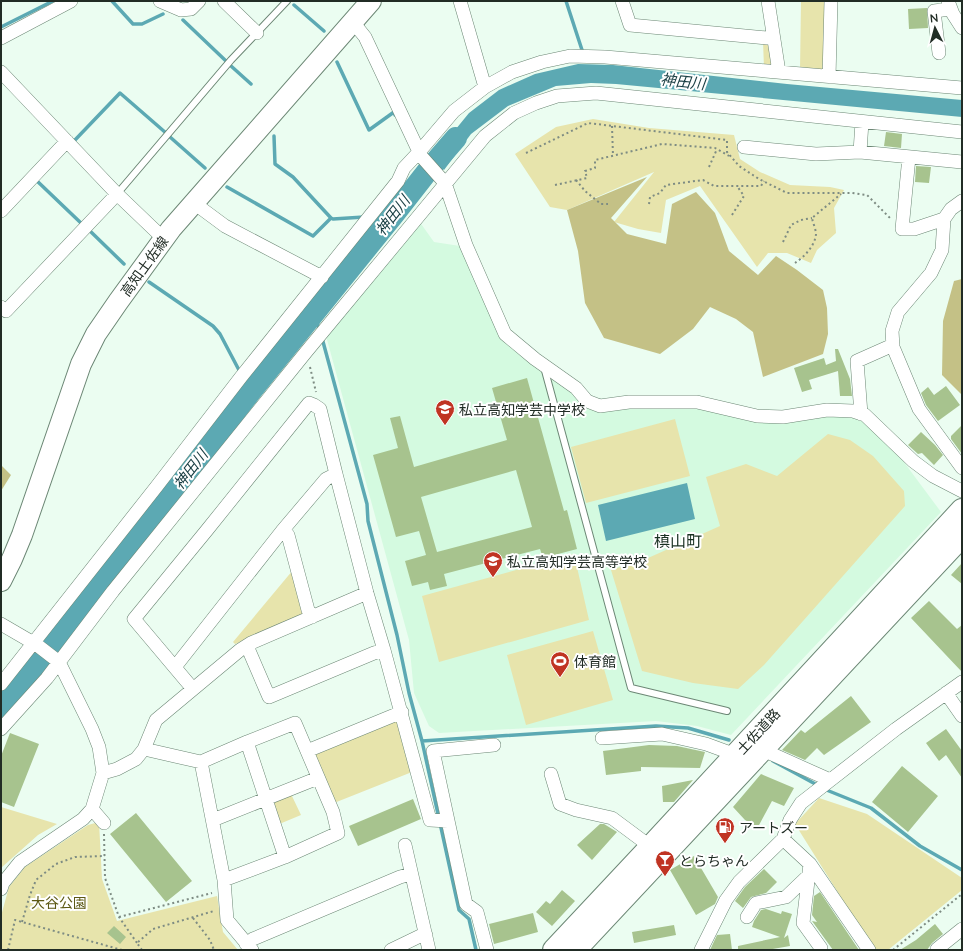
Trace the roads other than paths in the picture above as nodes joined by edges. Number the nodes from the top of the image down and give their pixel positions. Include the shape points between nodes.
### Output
1 (71, 1) edge
2 (160, 1) edge
3 (199, 1) edge
4 (224, 1) edge
5 (287, 1) edge
6 (371, 1) edge
7 (460, 1) edge
8 (622, 1) edge
9 (768, 1) edge
10 (831, 1) edge
11 (949, 5) edge
12 (353, 22) junction
13 (962, 28) edge
14 (257, 33) junction
15 (773, 35) junction
16 (1, 38) edge
17 (939, 53) dead end
18 (1, 72) edge
19 (779, 72) junction
20 (829, 77) junction
21 (485, 87) junction
22 (962, 88) edge
23 (862, 122) junction
24 (962, 132) edge
25 (67, 141) junction
26 (744, 147) dead end
27 (860, 152) junction
28 (420, 154) junction
29 (909, 157) junction
30 (962, 162) edge
31 (444, 181) junction
32 (117, 194) junction
33 (962, 201) edge
34 (194, 203) junction
35 (1, 211) edge
36 (944, 219) junction
37 (163, 238) junction
38 (322, 277) junction
39 (3, 312) edge
40 (893, 345) junction
41 (544, 365) junction
42 (860, 414) junction
43 (962, 468) edge
44 (336, 474) junction
45 (962, 491) edge
46 (962, 510) edge
47 (282, 531) junction
48 (962, 536) edge
49 (1, 581) edge
50 (368, 593) junction
51 (312, 617) junction
52 (1, 624) edge
53 (36, 644) junction
54 (247, 646) junction
55 (384, 650) junction
56 (58, 661) junction
57 (175, 667) junction
58 (962, 682) edge
59 (1, 684) edge
60 (192, 689) junction
61 (946, 693) junction
62 (727, 710) dead end
63 (402, 712) junction
64 (962, 716) edge
65 (1, 729) edge
66 (602, 738) dead end
67 (247, 742) junction
68 (494, 745) dead end
69 (144, 749) junction
70 (763, 750) junction
71 (307, 751) junction
72 (736, 755) junction
73 (202, 762) junction
74 (102, 773) junction
75 (551, 774) dead end
76 (318, 778) junction
77 (830, 781) junction
78 (266, 799) junction
79 (92, 809) junction
80 (213, 820) junction
81 (442, 821) junction
82 (104, 823) road end
83 (784, 838) junction
84 (405, 845) dead end
85 (651, 847) junction
86 (285, 857) junction
87 (809, 870) junction
88 (411, 874) junction
89 (224, 885) junction
90 (1, 889) edge
91 (747, 917) dead end
92 (962, 929) edge
93 (426, 935) junction
94 (249, 947) edge
95 (821, 948) dead end
96 (391, 950) edge
97 (429, 950) edge
98 (487, 950) edge
99 (554, 950) edge
100 (576, 950) edge
101 (701, 950) edge
102 (869, 950) edge
103 (938, 950) edge

1 - 16 street
2 - 3 street via 182,10 191,9
4 - 14 street
5 - 14 lane
6 - 12 main road, 高知土佐線
7 - 21 street
8 - 15 street via 630,25 767,38
9 - 15 street
10 - 20 street
11 - 13 street
11 - 17 street via 934,11
12 - 28 street via 365,37
12 - 34 main road, 高知土佐線
14 - 32 lane
15 - 19 street
18 - 25 street
19 - 20 street
19 - 21 street via 570,56 512,72
20 - 22 street
21 - 28 street via 454,111
23 - 24 street
23 - 27 street
23 - 31 street via 596,93 557,96 514,113 485,136
25 - 32 street
25 - 35 street
26 - 27 street via 816,154
27 - 29 street
28 - 31 street
28 - 38 street via 404,168 398,181
29 - 30 street
29 - 36 street via 902,229 914,229
31 - 41 street via 466,245 505,334
31 - 56 street
32 - 37 street
32 - 39 street
33 - 36 street via 951,209
34 - 37 main road, 高知土佐線
34 - 38 street via 225,226
36 - 40 street via 942,250 931,274 898,312 892,331
37 - 49 main road, 高知土佐線 via 96,334 81,364 22,535
38 - 53 street via 241,377
40 - 42 street via 857,361
40 - 43 street via 919,409
41 - 42 street via 576,388 587,401 600,406 629,402 697,402 757,416 783,417 827,410 853,411
41 - 62 lane via 631,688
42 - 45 street via 865,415 923,469
44 - 47 street via 326,479
44 - 50 street
44 - 57 street via 320,409 309,403 134,619
46 - 72 highway, 土佐道路
47 - 51 street via 288,535
47 - 57 street
48 - 70 highway, 土佐道路
50 - 51 street
50 - 55 street
51 - 54 street
52 - 53 street
53 - 56 street
53 - 59 street
54 - 55 street via 269,697
54 - 60 street
55 - 63 street
56 - 65 street
56 - 74 street via 97,741
57 - 60 street
58 - 61 street
60 - 69 street via 156,720
61 - 64 street
61 - 77 street
63 - 71 street
63 - 81 street via 430,820
66 - 72 street via 662,734 706,744
67 - 71 street via 296,723
67 - 73 street
67 - 78 street
68 - 81 street via 433,751
69 - 73 street
69 - 74 street via 136,759 117,769
70 - 77 street
70 - 100 highway, 土佐道路
71 - 76 street
72 - 85 highway, 土佐道路
73 - 80 street
74 - 79 street
75 - 85 street via 560,804 612,818
76 - 78 street
76 - 86 street via 333,812 338,833
77 - 83 street via 801,803 790,820
78 - 80 street
78 - 86 street
79 - 82 street
79 - 90 street via 83,819 20,862
80 - 89 street
81 - 98 street via 466,904 477,912
83 - 87 street
83 - 101 street via 739,882 726,900
84 - 88 street
85 - 99 highway, 土佐道路
86 - 89 street
87 - 91 street via 786,897 756,903
87 - 95 street via 803,923
87 - 102 street
88 - 93 street
88 - 94 street via 253,939
89 - 94 street via 227,920
92 - 103 street
93 - 96 street
93 - 97 street

